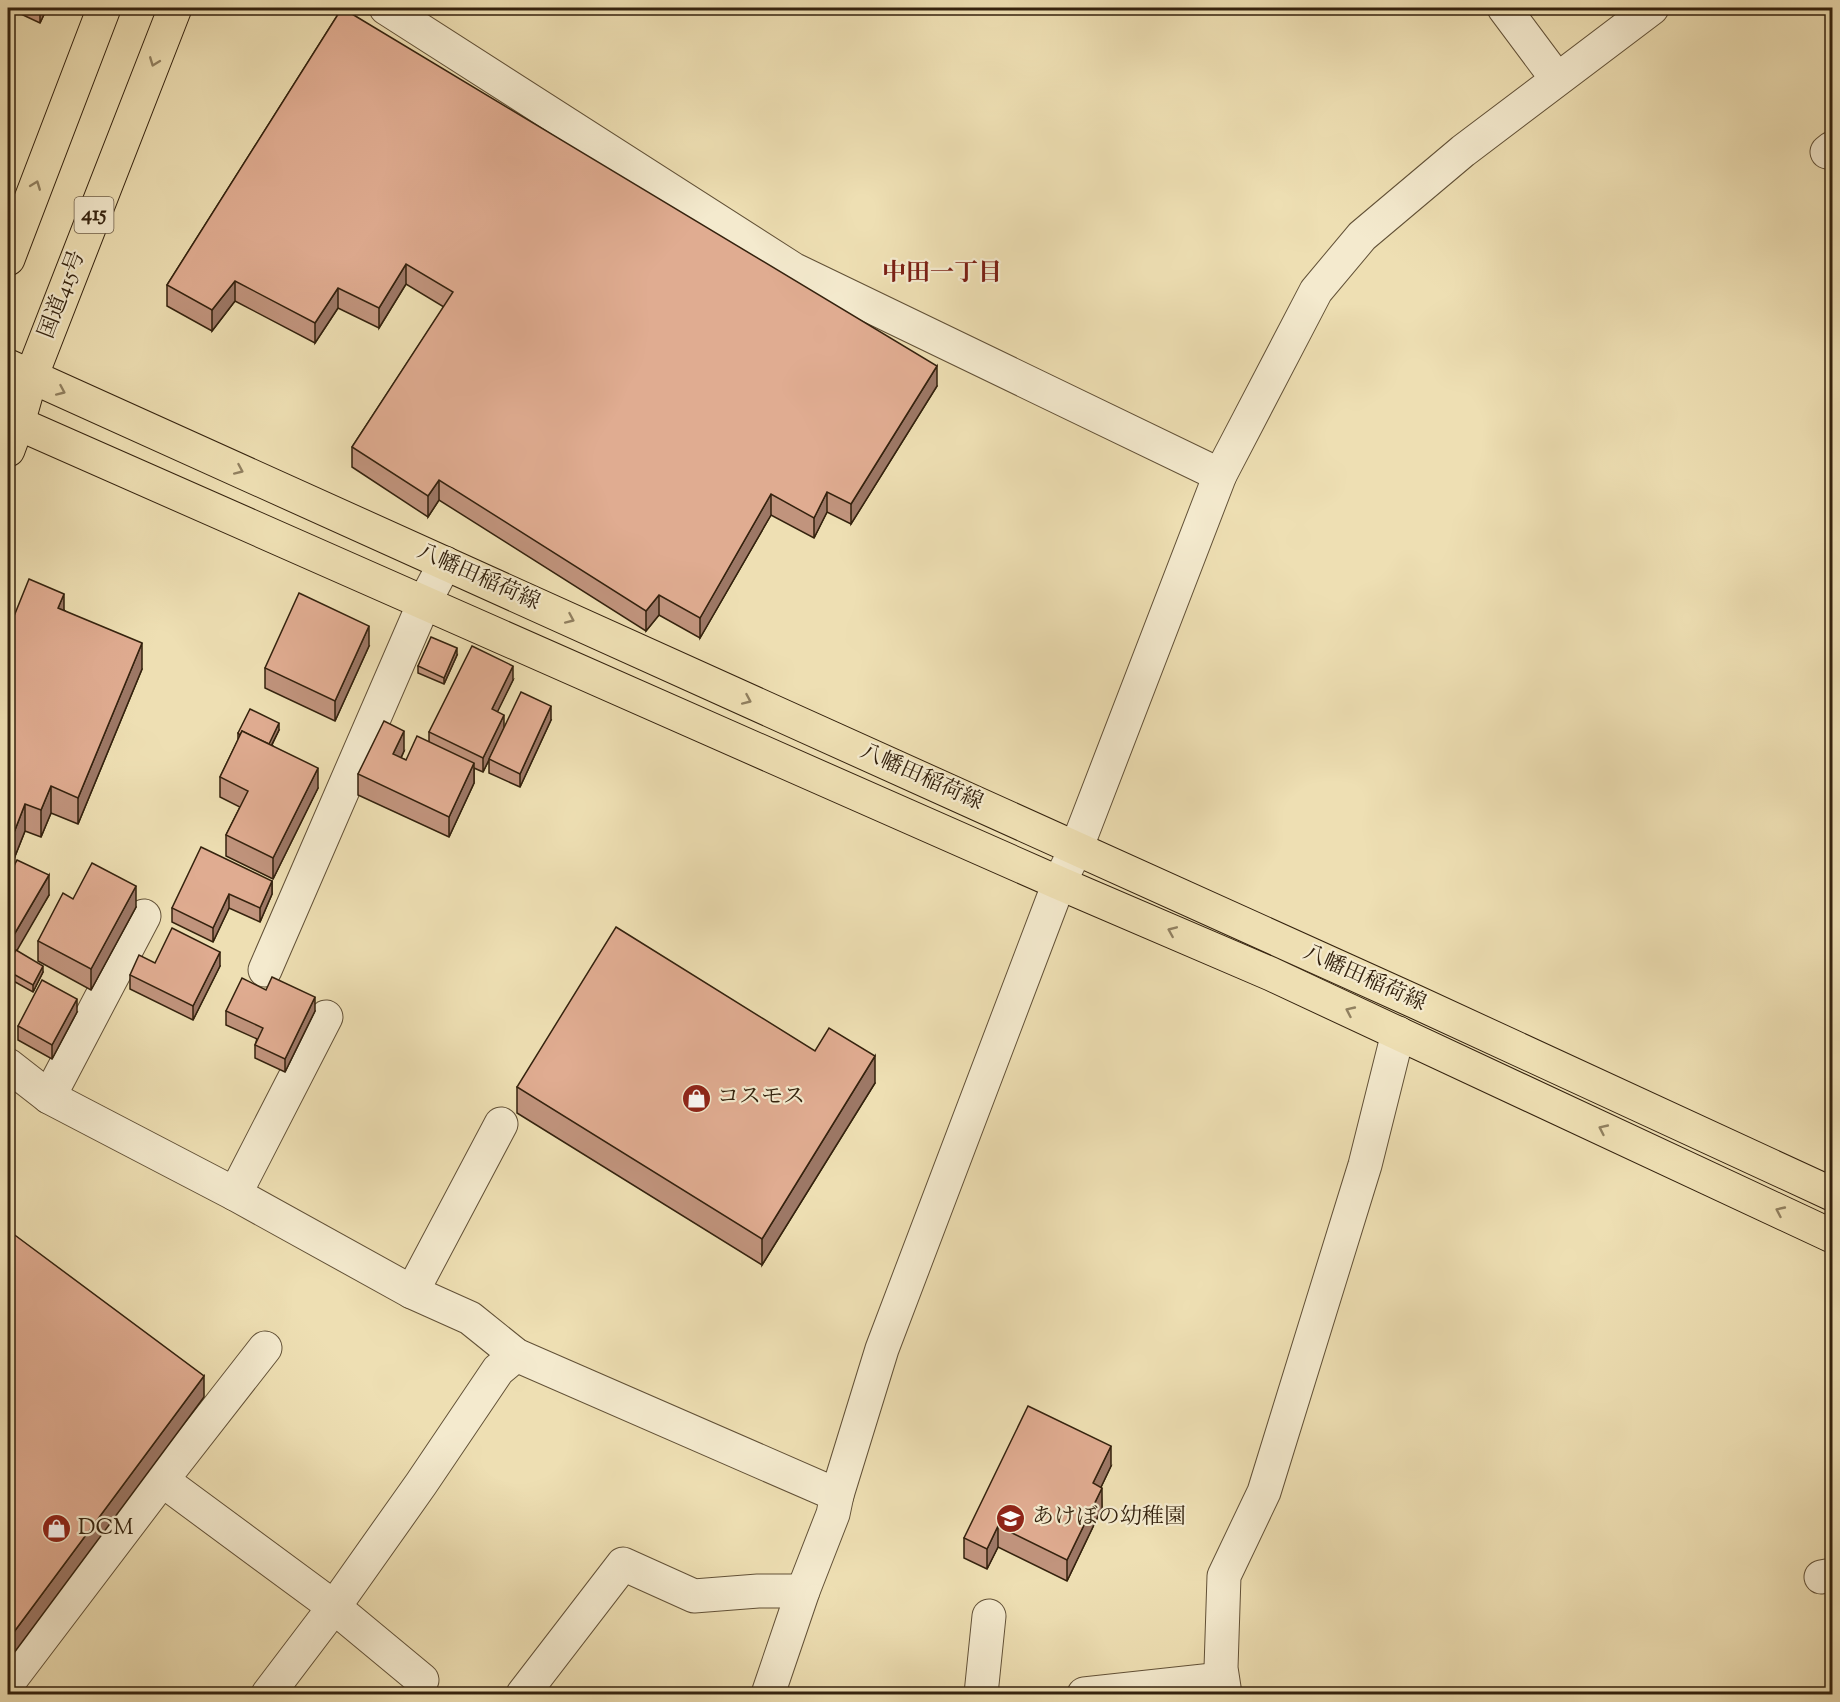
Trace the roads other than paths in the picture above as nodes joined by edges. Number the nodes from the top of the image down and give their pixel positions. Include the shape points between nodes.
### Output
1 (104, 8) edge
2 (175, 8) edge
3 (386, 8) edge
4 (1504, 8) edge
5 (1652, 8) edge
6 (1557, 80) junction
7 (8, 259) edge
8 (19, 372) edge
9 (11, 431) edge
10 (1220, 475) junction
11 (445, 563) junction
12 (424, 603) junction
13 (1076, 849) junction
14 (1059, 883) junction
15 (144, 916) dead end
16 (265, 970) dead end
17 (326, 1017) dead end
18 (1398, 1033) junction
19 (8, 1065) edge
20 (49, 1097) junction
21 (501, 1124) dead end
22 (235, 1194) junction
23 (1833, 1194) edge
24 (1833, 1236) edge
25 (412, 1292) junction
26 (265, 1348) dead end
27 (516, 1355) junction
28 (162, 1480) junction
29 (837, 1495) junction
30 (803, 1591) junction
31 (334, 1607) junction
32 (989, 1616) dead end
33 (422, 1680) dead end
34 (8, 1683) edge
35 (1223, 1687) edge
36 (268, 1695) edge
37 (523, 1695) edge
38 (768, 1695) edge
39 (981, 1695) edge
40 (1084, 1695) edge

7 -> 1 main road
2 -> 8 main road, 国道415号 / 415
3 - 10 street via 793,269
4 - 6 street
5 - 6 street
6 - 10 street via 1463,151 1362,236 1316,291
8 - 9 main road, 国道415号 / 415
8 -> 11 main road, 八幡田稲荷線
9 - 12 main road, 八幡田稲荷線
10 - 13 street
11 - 12 street
11 -> 13 main road, 八幡田稲荷線
12 - 14 main road, 八幡田稲荷線
12 - 16 street
13 - 14 street
13 - 23 main road, 八幡田稲荷線
18 -> 14 main road, 八幡田稲荷線
14 - 29 street via 882,1349
15 - 20 street
17 - 22 street
24 -> 18 main road, 八幡田稲荷線
18 - 35 street via 1365,1165 1264,1492 1224,1576
19 - 20 street
20 - 22 street
21 - 25 street
22 - 25 street
25 - 27 street via 470,1318
26 - 28 street
27 - 29 street
27 - 31 street via 498,1370
28 - 31 street
28 - 34 street
29 - 30 street
30 - 37 street via 694,1596 622,1564
30 - 38 street
31 - 33 street
31 - 36 street
32 - 39 street
35 - 40 street

